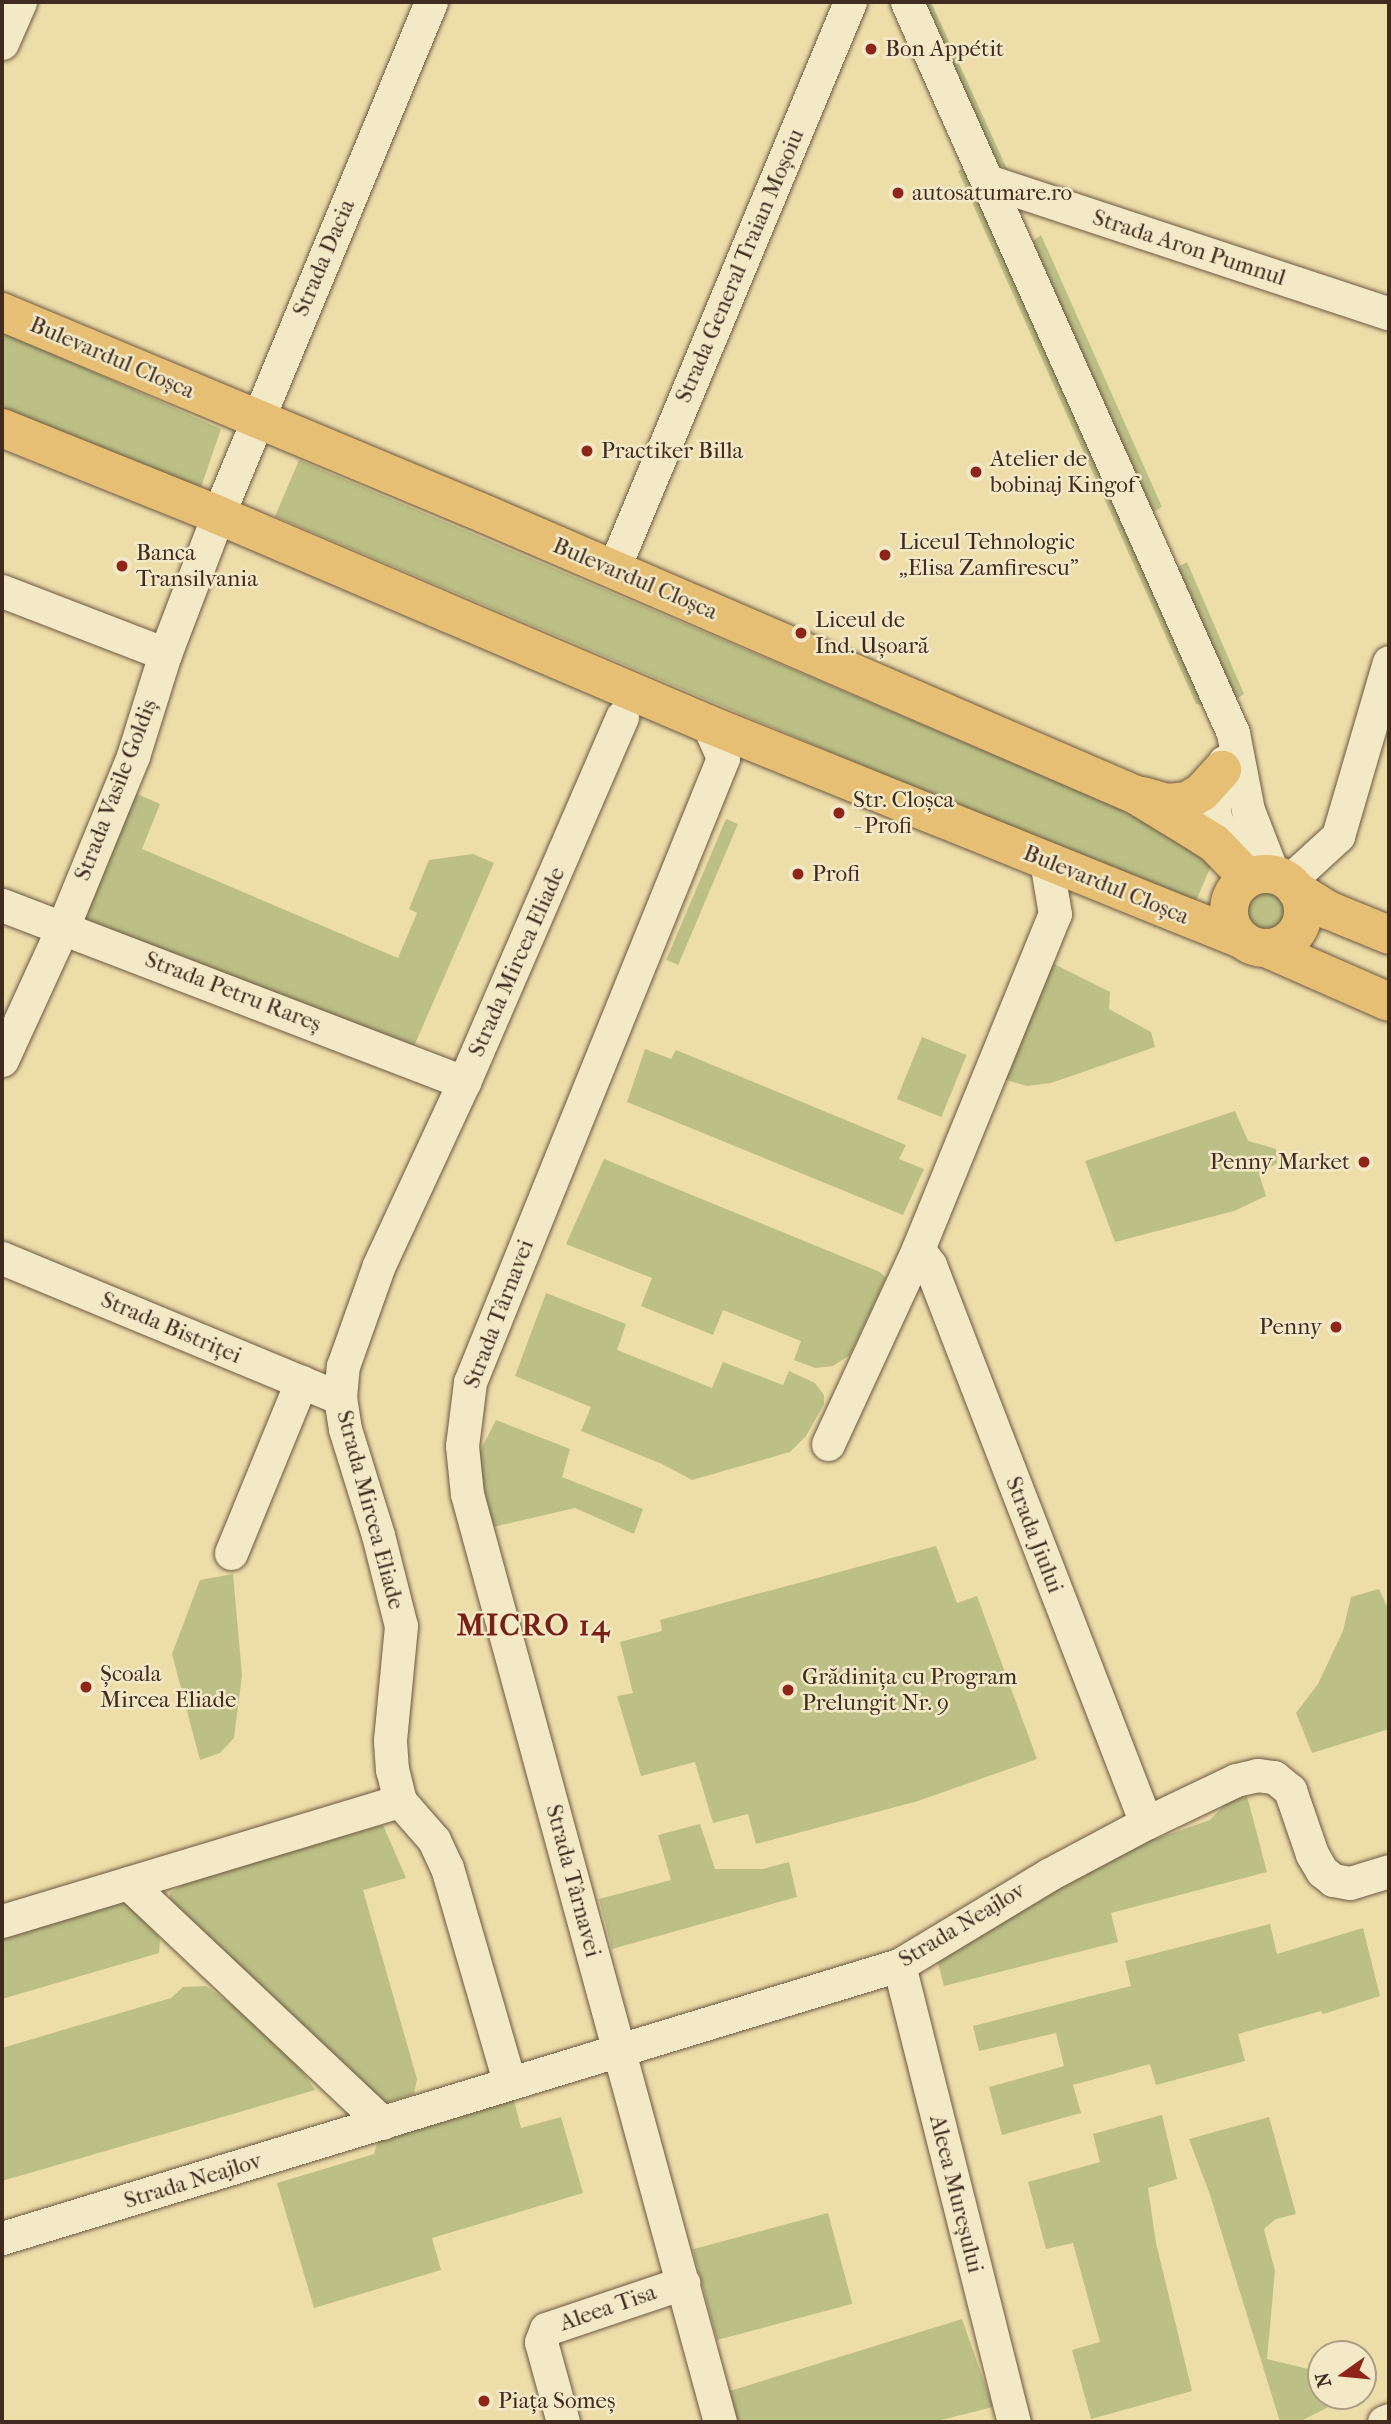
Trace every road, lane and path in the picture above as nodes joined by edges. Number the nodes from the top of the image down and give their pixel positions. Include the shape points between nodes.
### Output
1 (20, 2) edge
2 (431, 2) edge
3 (850, 2) edge
4 (908, 2) edge
5 (2, 44) edge
6 (988, 181) junction
7 (2, 312) edge
8 (1389, 314) edge
9 (258, 418) junction
10 (2, 428) edge
11 (218, 515) junction
12 (613, 570) junction
13 (2, 592) edge
14 (164, 654) junction
15 (1389, 662) edge
16 (622, 717) dead end
17 (708, 724) junction
18 (1233, 733) junction
19 (1222, 770) junction
20 (1136, 795) junction
21 (1046, 861) junction
22 (1276, 881) junction
23 (2, 905) edge
24 (63, 927) junction
25 (1389, 935) edge
26 (1253, 944) junction
27 (1389, 1002) edge
28 (2, 1060) edge
29 (464, 1082) junction
30 (918, 1249) junction
31 (2, 1258) edge
32 (300, 1382) junction
33 (340, 1398) junction
34 (828, 1444) dead end
35 (231, 1553) dead end
36 (400, 1801) junction
37 (1146, 1823) junction
38 (1389, 1871) edge
39 (128, 1883) junction
40 (2, 1921) edge
41 (899, 1965) junction
42 (619, 2050) junction
43 (509, 2081) junction
44 (383, 2123) junction
45 (2, 2238) edge
46 (683, 2283) junction
47 (1389, 2420) edge
48 (563, 2422) edge
49 (720, 2422) edge
50 (1014, 2422) edge
51 (1384, 2422) edge

1 - 5 street
2 - 9 street, Strada Dacia
3 - 12 street, Strada General Traian Moșoiu
4 - 6 street
6 - 8 street, Strada Aron Pumnul
6 - 18 street
7 - 9 main road, Bulevardul Cloșca
9 - 11 street, Strada Dacia
9 - 12 main road, Bulevardul Cloșca
10 - 11 main road, Bulevardul Cloșca
11 - 14 street, Strada Vasile Goldiș
11 - 17 main road, Bulevardul Cloșca
12 - 20 main road, Bulevardul Cloșca
13 - 14 street
14 - 24 street, Strada Vasile Goldiș via 133,757
15 - 22 street via 1338,836
16 - 29 street, Strada Mircea Eliade
17 - 21 main road, Bulevardul Cloșca
17 - 42 street, Strada Târnavei via 723,758 470,1382 462,1446 467,1494
18 - 19 street
18 - 22 street via 1248,810
19 - 20 main road via 1187,801 1168,803
19 - 22 street via 1215,818
20 - 22 main road, Bulevardul Cloșca
21 - 26 main road, Bulevardul Cloșca
21 - 30 street via 1055,914
22 - 25 main road, Bulevardul Cloșca via 1328,910
22 - 26 main road via 1236,888 1230,900 1228,914
22 - 26 main road via 1302,902 1299,928 1279,946
23 - 24 street, Strada Petru Rareș
24 - 28 street, Strada Vasile Goldiș
24 - 29 street, Strada Petru Rareș
26 - 27 main road, Bulevardul Cloșca
29 - 33 street, Strada Mircea Eliade via 379,1265 344,1366
30 - 34 street
30 - 37 street, Strada Jiului via 930,1265
31 - 32 street, Strada Bistriței
32 - 33 street, Strada Bistriței
32 - 35 street
33 - 36 street, Strada Mircea Eliade via 401,1626 390,1740
36 - 39 street
36 - 43 street via 434,1840 447,1868
37 - 38 street, Strada Neajlov via 1236,1780 1274,1776 1290,1790 1322,1871 1333,1880 1350,1883
37 - 41 street, Strada Neajlov via 1048,1875
39 - 40 street
39 - 44 street
41 - 42 street, Strada Neajlov
41 - 50 street, Aleea Mureșului
42 - 43 street, Strada Neajlov
42 - 46 street, Aleea Tisa
43 - 44 street, Strada Neajlov
44 - 45 street, Strada Neajlov
46 - 48 street, Aleea Tisa via 546,2329 541,2342
46 - 49 street, Aleea Tisa
47 - 51 street

